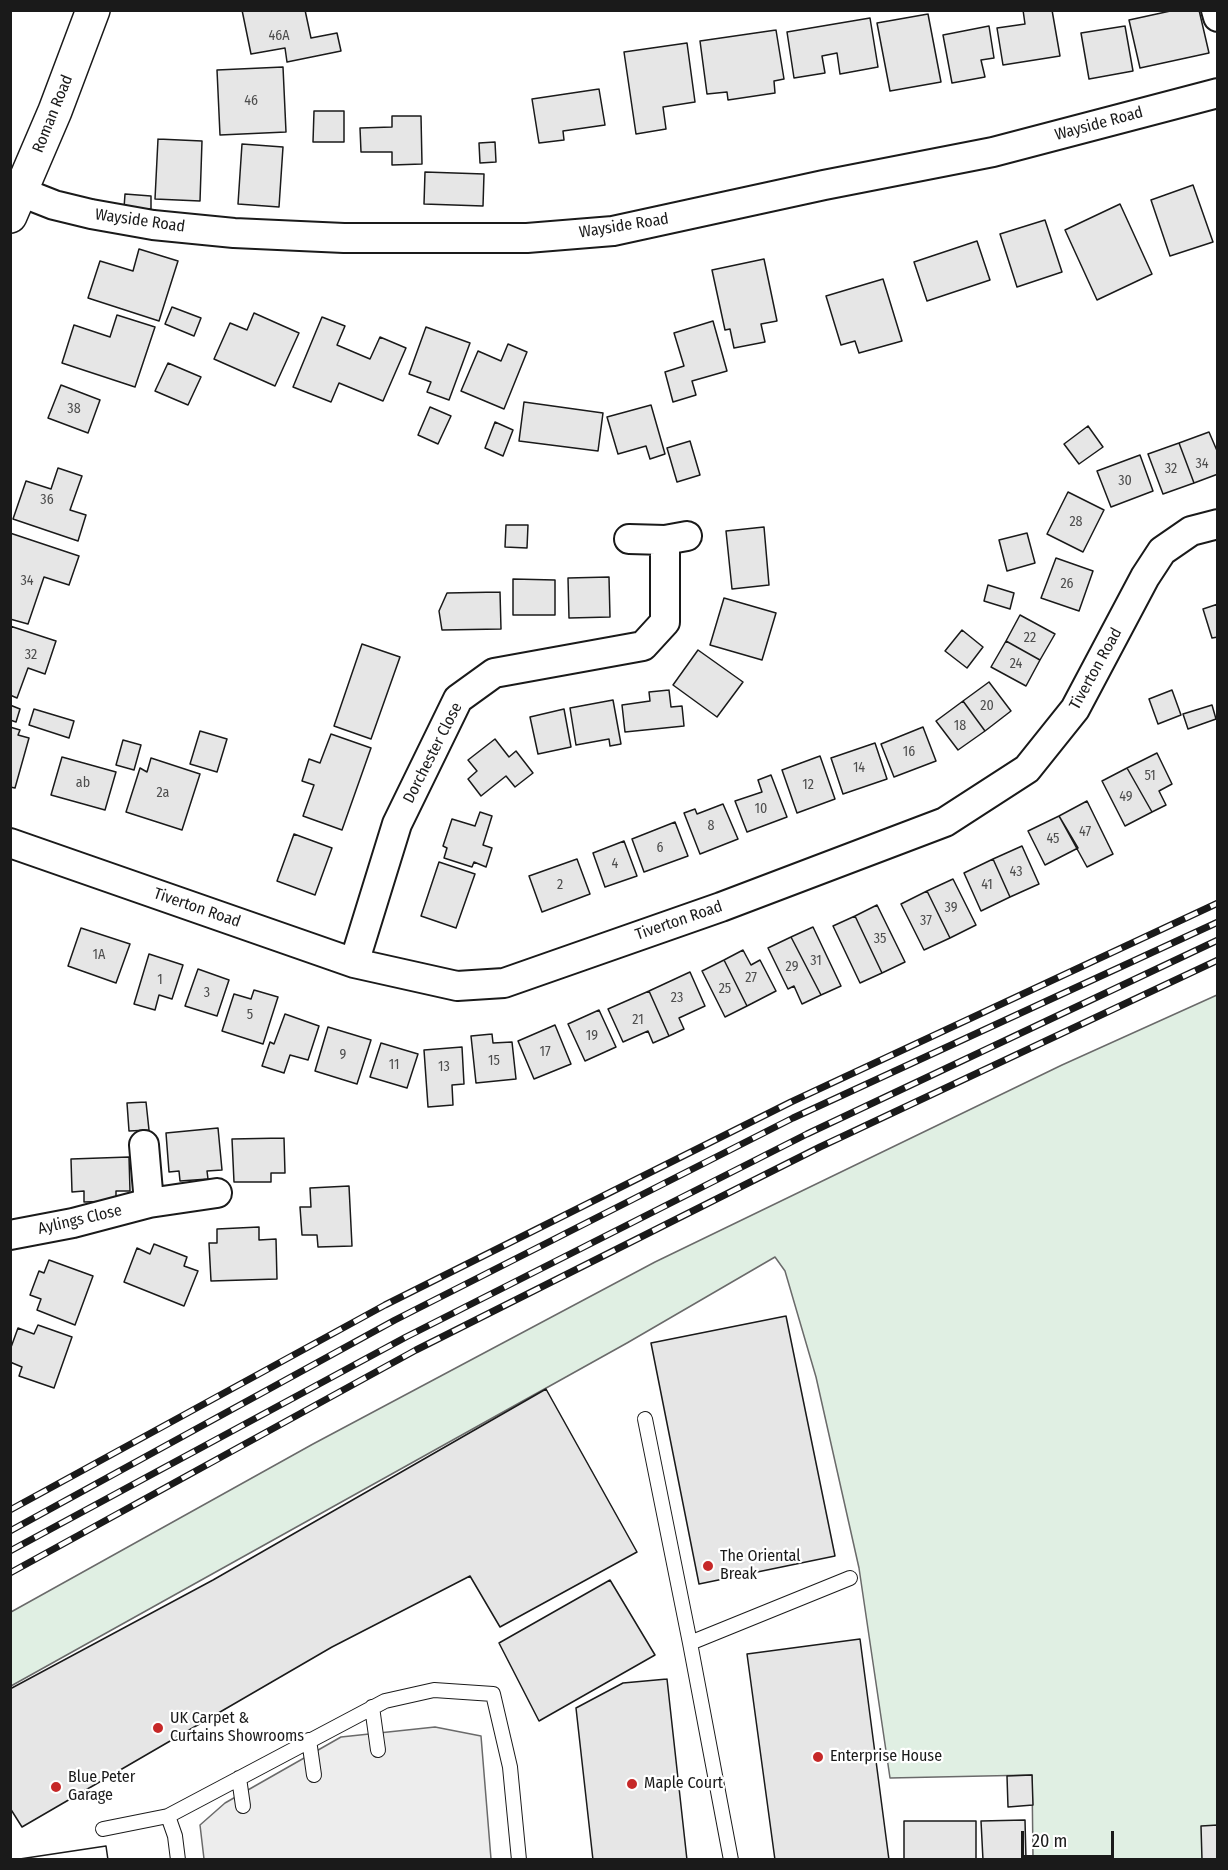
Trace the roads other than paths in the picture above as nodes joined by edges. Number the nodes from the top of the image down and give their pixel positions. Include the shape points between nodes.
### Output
1 (93, 10) edge
2 (1216, 10) edge
3 (1218, 17) edge
4 (1218, 93) edge
5 (16, 204) edge
6 (1218, 524) edge
7 (629, 539) dead end
8 (10, 843) edge
9 (354, 963) junction
10 (144, 1145) dead end
11 (216, 1193) dead end
12 (149, 1203) junction
13 (10, 1235) edge
14 (645, 1419) dead end
15 (850, 1578) dead end
16 (690, 1643) junction
17 (372, 1707) junction
18 (309, 1740) junction
19 (378, 1750) dead end
20 (314, 1775) dead end
21 (239, 1778) junction
22 (243, 1806) dead end
23 (168, 1816) junction
24 (103, 1829) dead end
25 (178, 1860) edge
26 (519, 1860) edge
27 (732, 1860) edge

1 - 5 street, Roman Road
2 - 3 street
4 - 5 street, Wayside Road via 993,152 602,232 527,238 344,238 234,233 153,225 54,205
6 - 9 street, Tiverton Road via 1191,531 1162,551 1075,709 1027,769 945,822 721,907 504,983 457,986
7 - 9 street, Dorchester Close via 676,538 665,622 643,646 494,673 458,699 397,824
8 - 9 street, Tiverton Road
10 - 12 street
11 - 12 street, Aylings Close
12 - 13 street, Aylings Close
14 - 16 lane
15 - 16 lane
16 - 27 lane
17 - 18 lane
17 - 19 lane
17 - 26 lane via 434,1690 493,1694 510,1767
18 - 20 lane
18 - 21 lane
21 - 22 lane
21 - 23 lane
23 - 24 lane
23 - 25 lane

